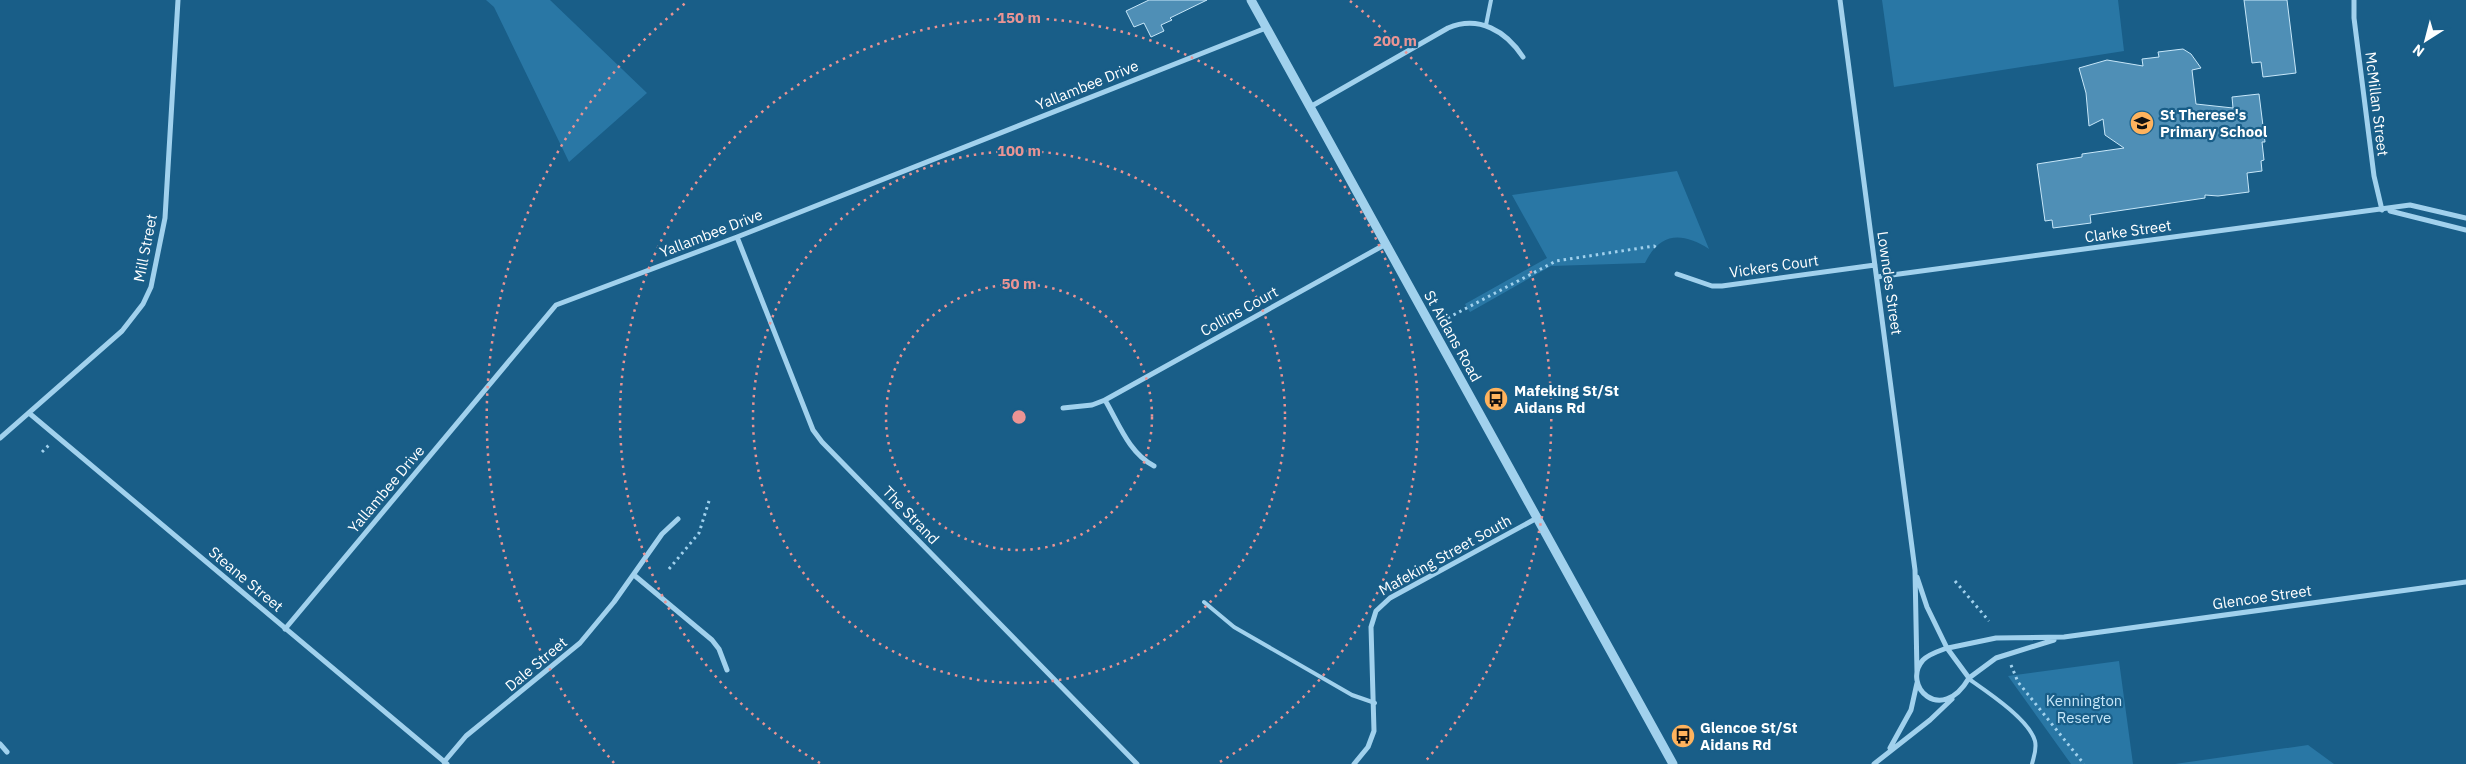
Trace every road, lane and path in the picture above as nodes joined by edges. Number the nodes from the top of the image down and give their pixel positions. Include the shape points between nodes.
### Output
1 (178, 0) edge
2 (1251, 0) edge
3 (1491, 0) edge
4 (1840, 0) edge
5 (2354, 0) edge
6 (1486, 25) junction
7 (1266, 28) junction
8 (1523, 57) dead end
9 (1310, 107) junction
10 (2382, 210) junction
11 (2466, 218) edge
12 (2466, 230) edge
13 (737, 237) junction
14 (1386, 244) junction
15 (1657, 248) dead end
16 (1875, 265) junction
17 (1677, 274) dead end
18 (1877, 277) junction
19 (1448, 317) dead end
20 (1105, 400) junction
21 (1063, 408) dead end
22 (29, 413) junction
23 (0, 438) edge
24 (1154, 466) dead end
25 (709, 501) dead end
26 (1538, 518) junction
27 (678, 519) dead end
28 (669, 570) dead end
29 (1915, 570) junction
30 (634, 575) junction
31 (1955, 581) dead end
32 (2466, 582) edge
33 (1204, 602) dead end
34 (1989, 621) dead end
35 (285, 629) junction
36 (2061, 637) junction
37 (1948, 648) junction
38 (2010, 661) dead end
39 (727, 670) dead end
40 (1917, 673) junction
41 (1969, 678) junction
42 (1917, 681) junction
43 (1955, 696) junction
44 (1374, 703) junction
45 (0, 744) edge
46 (1888, 751) junction
47 (7, 752) dead end
48 (446, 763) edge
49 (1137, 764) edge
50 (1354, 764) edge
51 (1673, 764) edge
52 (1874, 764) edge
53 (2032, 764) edge
54 (2084, 764) edge

1 - 22 street, Mill Street via 165,218 151,287 143,304 122,331
2 - 7 street, St Aidans Road
3 - 6 lane
4 - 16 street, Lowndes Street
5 - 10 street, McMillan Street via 2374,176
6 - 8 street via 1509,39
6 - 9 street via 1461,24 1448,28
7 - 9 street, St Aidans Road
7 - 13 street, Yallambee Drive
9 - 14 street, St Aidans Road
10 - 11 street, Clarke Street via 2410,205
10 - 12 street, Clarke Street
10 - 18 street, Clarke Street
13 - 35 street, Yallambee Drive via 556,305
13 - 49 street, The Strand via 817,436
14 - 20 street, Collins Court
14 - 26 street, St Aidans Road
15 - 19 path via 1559,260
16 - 17 street, Vickers Court via 1722,286 1712,286
16 - 18 street, Lowndes Street
18 - 29 street, Lowndes Street
20 - 21 street, Collins Court via 1092,406
20 - 24 street via 1132,448
22 - 23 street, Mill Street
22 - 35 street, Steane Street
25 - 28 path via 699,533
26 - 44 street, Mafeking Street South via 1381,605 1372,627
26 - 51 street, St Aidans Road
27 - 30 street, Dale Street via 662,534
29 - 37 street, Lowndes Street via 1927,607
29 - 40 street, Lowndes Street
30 - 39 street via 712,640
30 - 48 street, Dale Street via 580,643 466,736
31 - 34 path
32 - 36 street, Glencoe Street
33 - 44 lane via 1234,627 1352,695
35 - 48 street, Steane Street
36 - 37 street, Glencoe Street via 1996,638
36 - 41 street, Glencoe Street via 1996,658
37 - 40 street via 1924,659
37 - 41 street
38 - 54 path via 2018,682
40 - 42 street
41 - 43 street
41 - 53 lane via 2029,730 2035,745
42 - 43 street via 1925,695 1932,699 1940,701
42 - 46 street via 1912,710
43 - 46 street via 1930,720
44 - 50 street, Mafeking Street South via 1372,739
45 - 47 street
46 - 52 street

